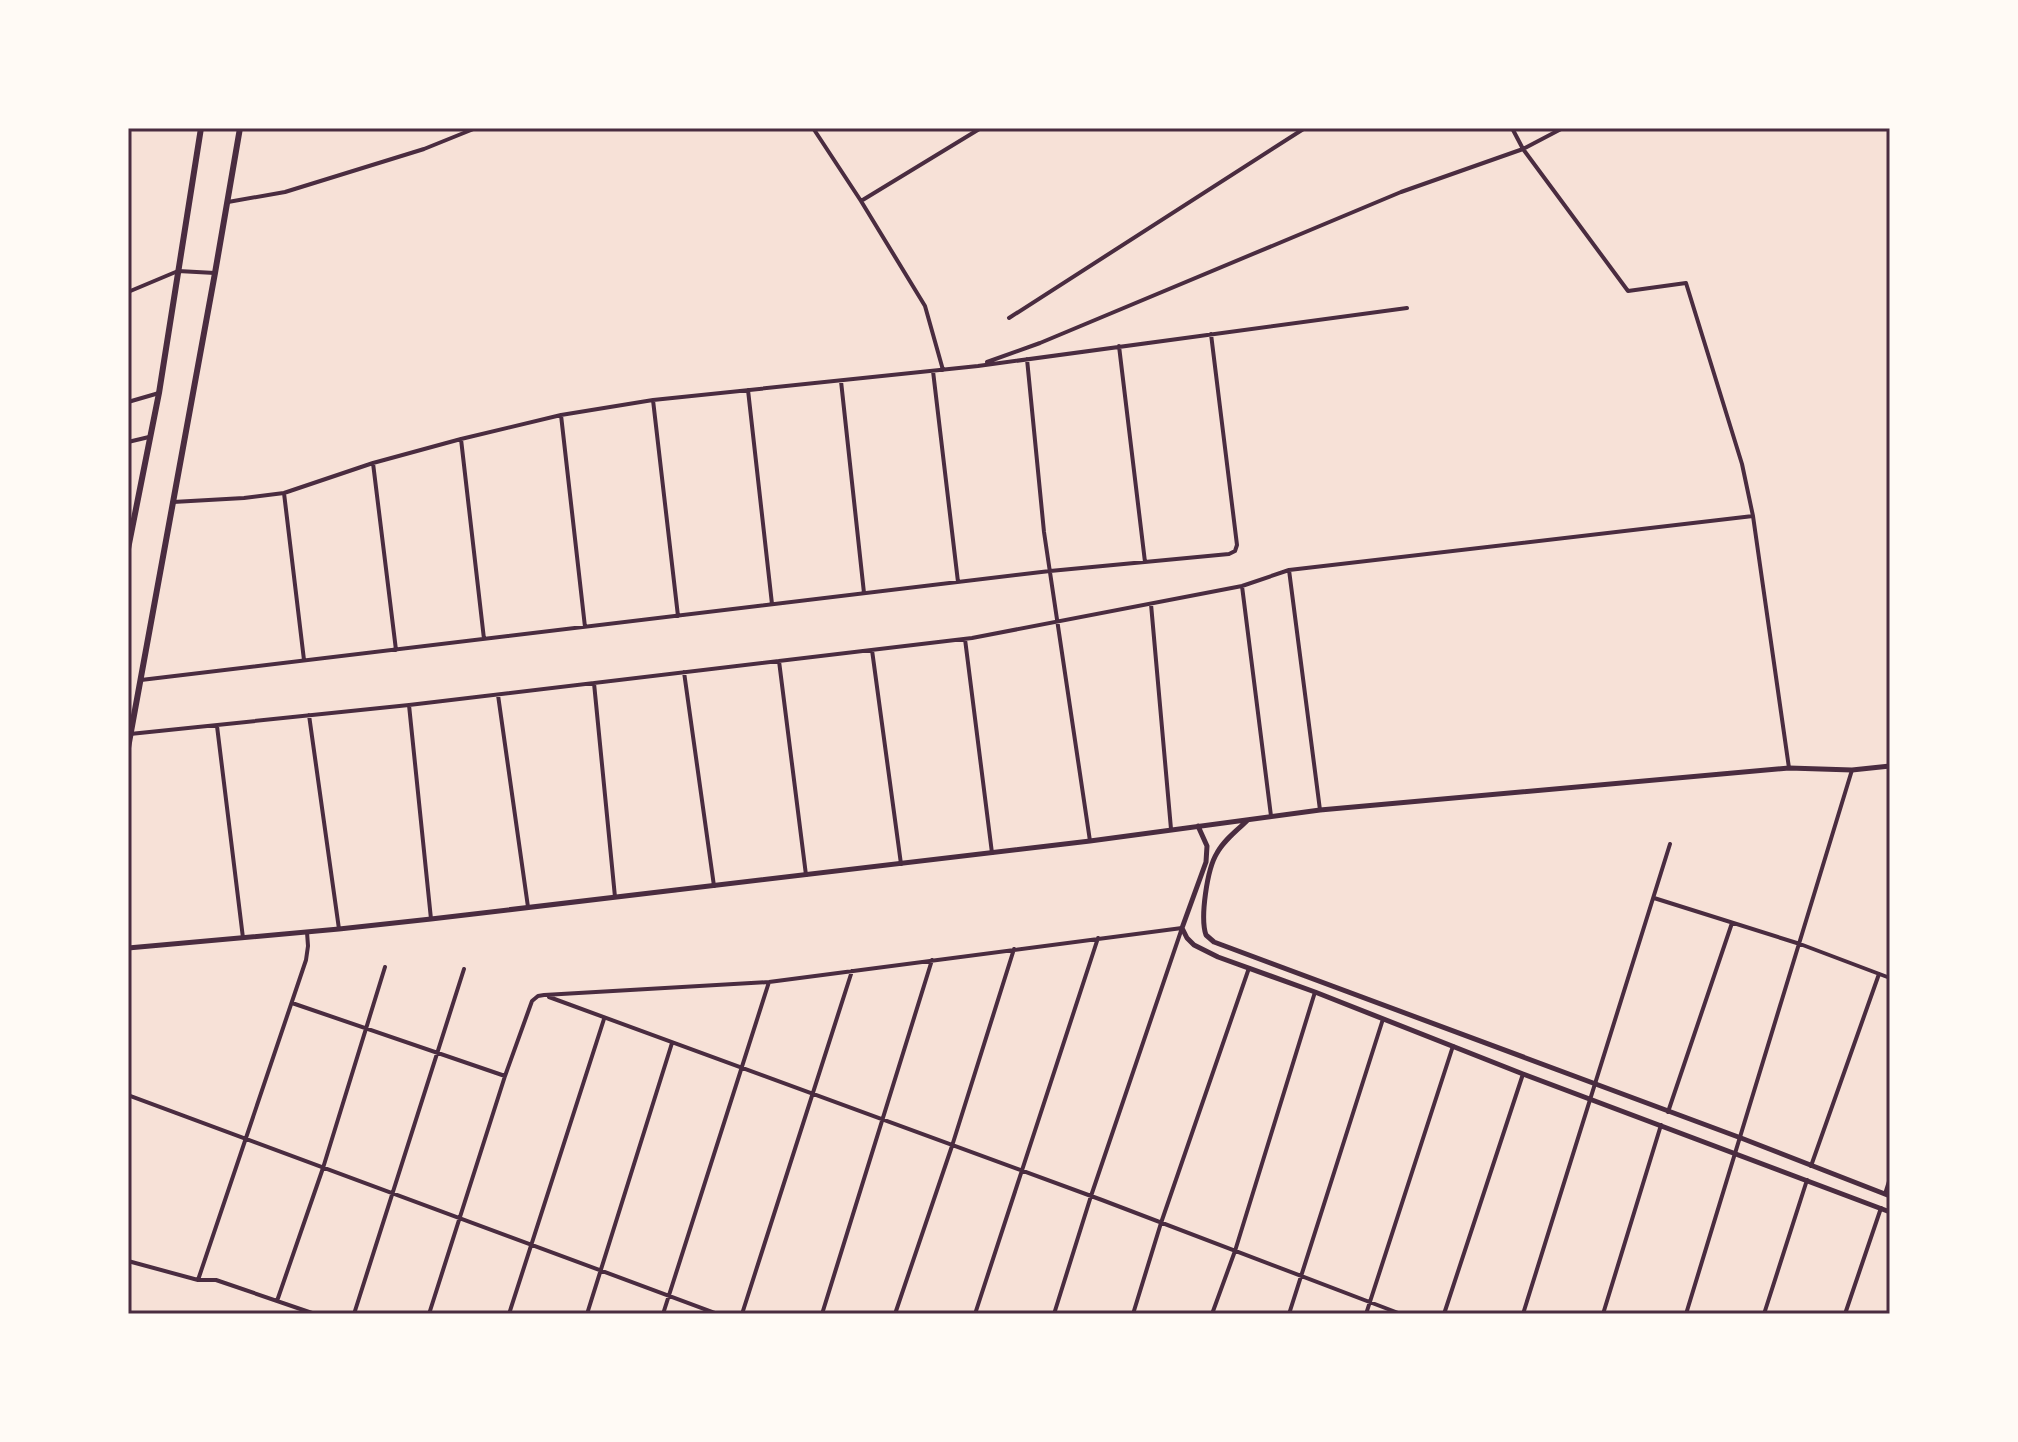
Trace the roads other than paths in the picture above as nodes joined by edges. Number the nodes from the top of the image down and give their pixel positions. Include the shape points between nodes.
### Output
1 (201, 128) edge
2 (240, 128) edge
3 (476, 128) edge
4 (813, 128) edge
5 (981, 128) edge
6 (1305, 128) edge
7 (1512, 128) edge
8 (1563, 128) edge
9 (1523, 149) junction
10 (861, 201) junction
11 (228, 202) junction
12 (178, 271) junction
13 (215, 273) junction
14 (128, 292) edge
15 (1407, 308) dead end
16 (1009, 318) dead end
17 (1211, 334) junction
18 (1119, 346) junction
19 (1027, 359) junction
20 (978, 366) junction
21 (943, 370) junction
22 (933, 371) junction
23 (841, 380) junction
24 (748, 390) junction
25 (159, 393) junction
26 (653, 400) junction
27 (128, 402) edge
28 (561, 415) junction
29 (149, 437) junction
30 (461, 439) junction
31 (128, 442) edge
32 (373, 463) junction
33 (284, 493) junction
34 (173, 502) junction
35 (1753, 516) junction
36 (128, 549) edge
37 (1145, 562) junction
38 (1289, 570) junction
39 (1050, 571) junction
40 (958, 582) junction
41 (1242, 586) junction
42 (864, 593) junction
43 (1151, 603) junction
44 (772, 604) junction
45 (678, 616) junction
46 (1056, 621) junction
47 (585, 627) junction
48 (484, 639) junction
49 (965, 639) junction
50 (396, 650) junction
51 (872, 650) junction
52 (304, 660) junction
53 (779, 661) junction
54 (684, 672) junction
55 (141, 680) junction
56 (594, 683) junction
57 (498, 695) junction
58 (409, 705) junction
59 (309, 715) junction
60 (217, 725) junction
61 (130, 734) junction
62 (128, 748) edge
63 (1890, 766) edge
64 (1789, 768) junction
65 (1852, 770) junction
66 (1320, 810) junction
67 (1271, 816) junction
68 (1249, 819) junction
69 (1198, 826) junction
70 (1171, 829) junction
71 (1090, 841) junction
72 (1670, 844) dead end
73 (992, 853) junction
74 (901, 864) junction
75 (806, 875) junction
76 (714, 886) junction
77 (615, 897) junction
78 (1654, 898) junction
79 (528, 907) junction
80 (431, 919) junction
81 (1732, 923) junction
82 (1182, 928) junction
83 (339, 929) junction
84 (307, 932) junction
85 (243, 938) junction
86 (1098, 938) junction
87 (1800, 944) junction
88 (128, 948) edge
89 (1014, 949) junction
90 (932, 960) junction
91 (385, 967) dead end
92 (1249, 968) junction
93 (464, 969) dead end
94 (852, 971) junction
95 (1879, 974) junction
96 (1890, 978) edge
97 (769, 982) junction
98 (1315, 992) junction
99 (544, 995) junction
100 (292, 1003) junction
101 (604, 1018) junction
102 (1383, 1019) junction
103 (366, 1028) junction
104 (672, 1043) junction
105 (1453, 1046) junction
106 (437, 1053) junction
107 (742, 1069) junction
108 (1523, 1074) junction
109 (505, 1076) junction
110 (1595, 1085) junction
111 (128, 1095) edge
112 (813, 1095) junction
113 (1590, 1099) junction
114 (1668, 1112) junction
115 (883, 1120) junction
116 (1661, 1125) junction
117 (1741, 1138) junction
118 (247, 1139) junction
119 (952, 1146) junction
120 (1736, 1153) junction
121 (1811, 1166) junction
122 (323, 1168) junction
123 (1022, 1171) junction
124 (1890, 1178) edge
125 (1807, 1180) junction
126 (392, 1193) junction
127 (1887, 1195) edge
128 (1091, 1196) junction
129 (1881, 1208) junction
130 (1890, 1212) edge
131 (460, 1219) junction
132 (1161, 1223) junction
133 (532, 1246) junction
134 (1235, 1251) junction
135 (128, 1261) edge
136 (600, 1271) junction
137 (1302, 1276) junction
138 (198, 1280) junction
139 (669, 1296) junction
140 (277, 1301) junction
141 (1370, 1302) junction
142 (315, 1314) edge
143 (354, 1314) edge
144 (429, 1314) edge
145 (509, 1314) edge
146 (587, 1314) edge
147 (663, 1314) edge
148 (718, 1314) edge
149 (742, 1314) edge
150 (822, 1314) edge
151 (895, 1314) edge
152 (975, 1314) edge
153 (1054, 1314) edge
154 (1133, 1314) edge
155 (1212, 1314) edge
156 (1289, 1314) edge
157 (1366, 1314) edge
158 (1401, 1314) edge
159 (1444, 1314) edge
160 (1523, 1314) edge
161 (1603, 1314) edge
162 (1686, 1314) edge
163 (1764, 1314) edge
164 (1845, 1314) edge

1 - 12 highway
2 - 11 highway
3 - 11 street via 285,192
4 - 10 street
5 - 10 street
6 - 16 street
7 - 9 street
8 - 9 street
9 - 20 street via 1401,192
9 - 35 street via 1628,291 1686,283
10 - 21 street via 925,306
11 - 13 highway
12 - 13 street
12 - 14 street
12 - 25 highway
13 - 34 highway
15 - 17 street
17 - 18 street
17 - 37 street via 1237,545 1229,554
18 - 19 street
18 - 37 street
19 - 20 street
19 - 39 street
20 - 21 street
21 - 22 street
22 - 23 street
22 - 40 street
23 - 24 street
23 - 42 street
24 - 26 street
24 - 44 street
25 - 27 street
25 - 29 highway
26 - 28 street
26 - 45 street
28 - 30 street
28 - 47 street
29 - 31 street
29 - 36 highway
30 - 32 street
30 - 48 street
32 - 33 street
32 - 50 street
33 - 34 street
33 - 52 street
34 - 55 highway
35 - 38 street
35 - 64 street
37 - 39 street
38 - 41 street
38 - 66 street
39 - 40 street
39 - 46 street
40 - 42 street
41 - 43 street
41 - 67 street
42 - 44 street
43 - 46 street
43 - 70 street
44 - 45 street
45 - 47 street
46 - 49 street
46 - 71 street
47 - 48 street
48 - 50 street
49 - 51 street
49 - 73 street
50 - 52 street
51 - 53 street
51 - 74 street
52 - 55 street
53 - 54 street
53 - 75 street
54 - 56 street
54 - 76 street
55 - 61 highway
56 - 57 street
56 - 77 street
57 - 58 street
57 - 79 street
58 - 59 street
58 - 80 street
59 - 60 street
59 - 83 street
60 - 61 street
60 - 85 street
61 - 62 highway
63 - 65 street
64 - 65 street
64 - 66 street
65 - 87 street
66 - 67 street
67 - 68 street
68 - 69 street
68 - 110 street via 1221,847 1212,865 1203,919 1209,939
69 - 70 street
69 - 82 street via 1207,846 1206,862
70 - 71 street
71 - 73 street
72 - 78 street
73 - 74 street
74 - 75 street
75 - 76 street
76 - 77 street
77 - 79 street
78 - 81 street
78 - 110 street
79 - 80 street
80 - 83 street
81 - 87 street
81 - 114 street
82 - 86 street
82 - 92 street via 1194,945
82 - 128 street
83 - 84 street
84 - 85 street
84 - 100 street via 306,960
85 - 88 street
86 - 89 street
86 - 123 street
87 - 95 street
87 - 117 street
89 - 90 street
89 - 119 street
90 - 94 street
90 - 115 street
91 - 103 street
92 - 98 street
92 - 132 street
93 - 106 street
94 - 97 street
94 - 112 street
95 - 96 street
95 - 121 street
97 - 99 street
97 - 107 street
98 - 102 street
98 - 134 street
99 - 101 street
99 - 109 street via 532,1001
100 - 103 street
100 - 118 street
101 - 104 street
101 - 133 street
102 - 105 street
102 - 137 street
103 - 106 street
103 - 122 street
104 - 107 street
104 - 136 street
105 - 108 street
105 - 141 street
106 - 109 street
106 - 126 street
107 - 112 street
107 - 139 street
108 - 113 street
108 - 159 street
109 - 131 street
110 - 113 street
110 - 114 street
111 - 118 street
112 - 115 street
112 - 149 street
113 - 116 street
113 - 160 street
114 - 117 street
115 - 119 street
115 - 150 street
116 - 120 street
116 - 161 street
117 - 120 street
117 - 121 street
118 - 122 street
118 - 138 street
119 - 123 street
119 - 151 street
120 - 125 street
120 - 162 street
121 - 127 street
122 - 126 street
122 - 140 street
123 - 128 street
123 - 152 street
124 - 127 street
125 - 129 street
125 - 163 street
126 - 131 street
126 - 143 street
128 - 132 street
128 - 153 street
129 - 130 street
129 - 164 street
131 - 133 street
131 - 144 street
132 - 134 street
132 - 154 street
133 - 136 street
133 - 145 street
134 - 137 street
134 - 155 street
135 - 138 street
136 - 139 street
136 - 146 street
137 - 141 street
137 - 156 street
138 - 140 street via 216,1280
139 - 147 street
139 - 148 street
140 - 142 street
141 - 157 street
141 - 158 street

